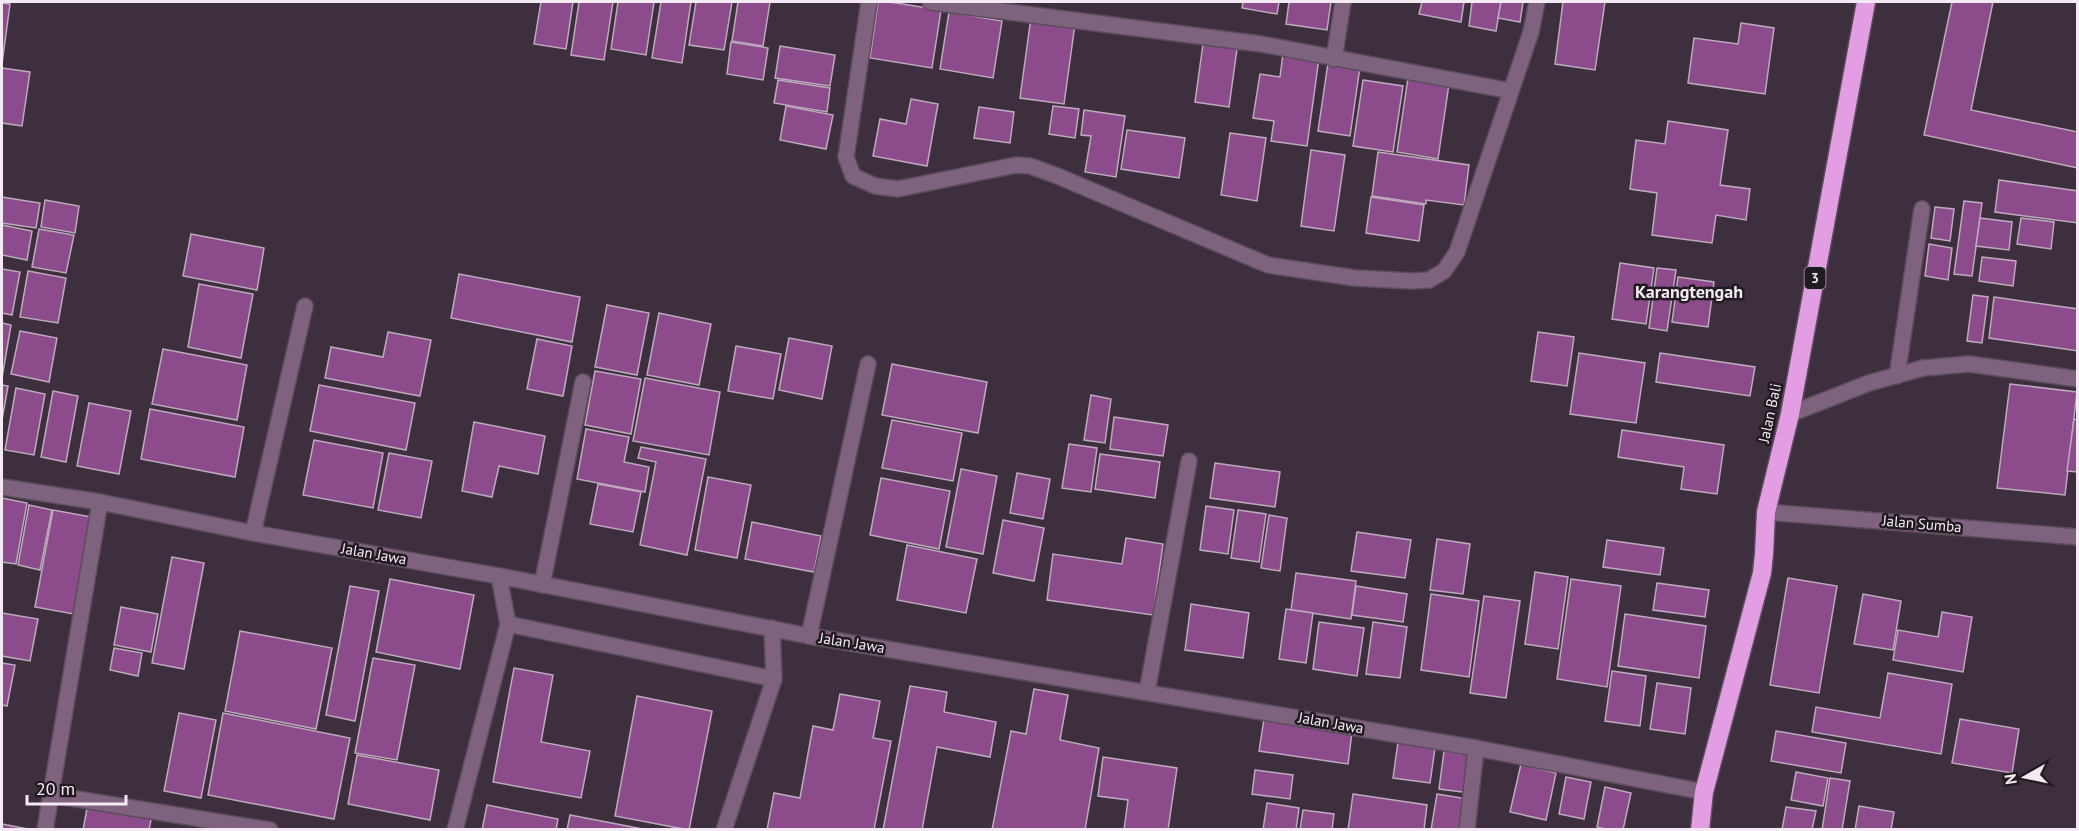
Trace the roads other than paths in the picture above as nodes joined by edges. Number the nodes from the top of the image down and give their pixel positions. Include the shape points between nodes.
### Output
1 (869, 2) edge
2 (930, 2) edge
3 (1343, 2) edge
4 (1537, 2) edge
5 (1866, 2) edge
6 (1334, 59) junction
7 (1511, 91) junction
8 (1922, 209) dead end
9 (305, 306) dead end
10 (868, 364) dead end
11 (1897, 376) junction
12 (2078, 378) edge
13 (583, 382) dead end
14 (1790, 414) junction
15 (1189, 461) dead end
16 (2, 486) edge
17 (100, 502) junction
18 (1766, 512) junction
19 (253, 533) junction
20 (2078, 537) edge
21 (499, 576) junction
22 (542, 585) junction
23 (508, 624) junction
24 (772, 628) junction
25 (809, 636) junction
26 (774, 679) junction
27 (1146, 692) junction
28 (1476, 748) junction
29 (1704, 792) junction
30 (52, 795) junction
31 (45, 830) edge
32 (270, 830) edge
33 (455, 830) edge
34 (724, 830) edge
35 (1467, 830) edge
36 (1700, 830) edge

1 - 7 street via 846,156 853,176 875,186 898,189 1016,165 1030,166 1268,265 1355,278 1429,280 1444,271 1457,252
2 - 6 street via 1261,44
3 - 6 street
4 - 7 street
5 - 14 highway, Jalan Bali / 3
6 - 7 street
8 - 11 street
9 - 19 street
10 - 25 street
11 - 12 street via 1923,368 1969,364
11 - 14 street
13 - 22 street
14 - 18 highway, Jalan Bali / 3
15 - 27 street
16 - 17 street, Jalan Jawa
17 - 19 street, Jalan Jawa
17 - 30 street
18 - 20 street, Jalan Sumba
18 - 29 highway, Jalan Bali / 3 via 1762,573
19 - 21 street, Jalan Jawa
21 - 22 street, Jalan Jawa
21 - 23 street
22 - 24 street, Jalan Jawa
23 - 26 street
23 - 33 street
24 - 25 street, Jalan Jawa
24 - 26 street
25 - 27 street, Jalan Jawa
26 - 34 street
27 - 28 street, Jalan Jawa
28 - 29 street, Jalan Jawa
28 - 35 street
29 - 36 highway, Jalan Bali / 3
30 - 31 street
30 - 32 street

